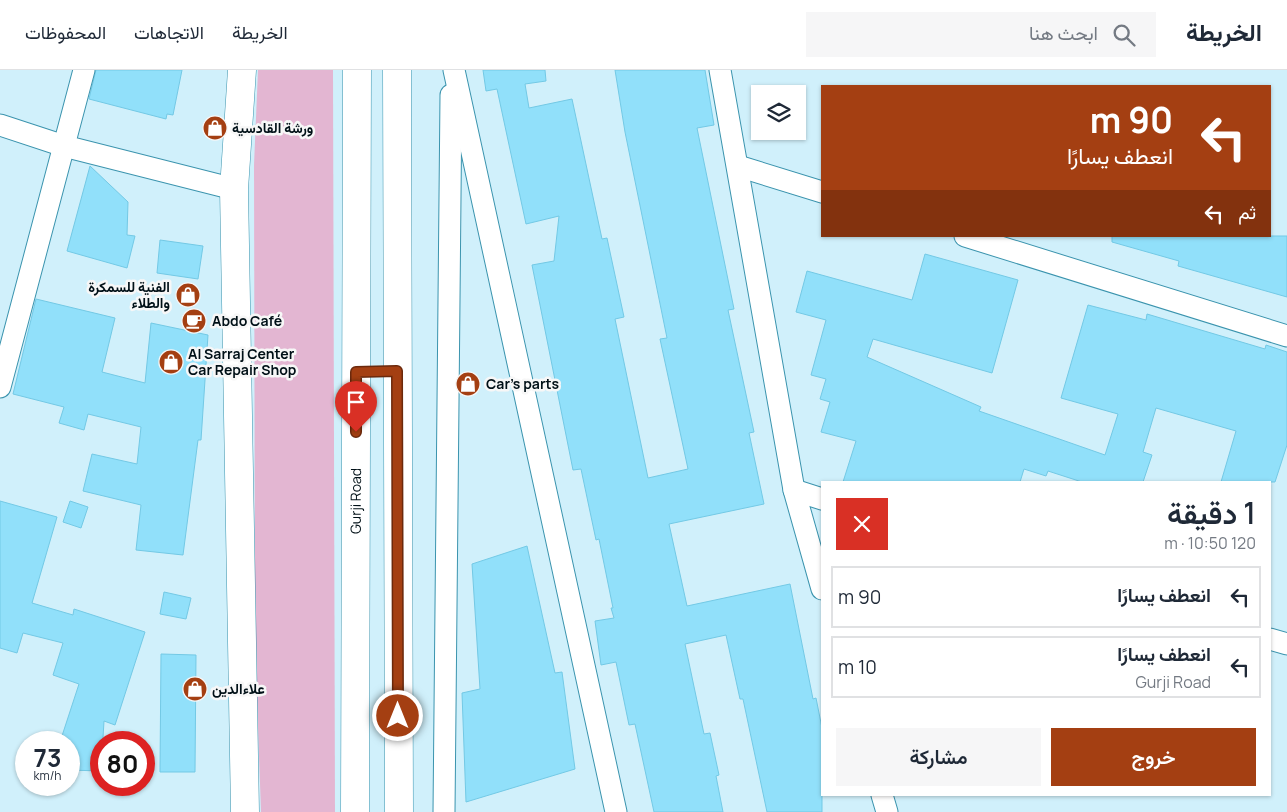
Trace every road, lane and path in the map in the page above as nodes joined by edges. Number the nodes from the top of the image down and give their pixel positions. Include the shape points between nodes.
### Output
1 (84, 70) edge
2 (242, 70) edge
3 (357, 70) edge
4 (397, 70) edge
5 (453, 70) edge
6 (720, 70) edge
7 (0, 125) edge
8 (64, 146) junction
9 (738, 166) junction
10 (234, 189) junction
11 (821, 192) edge
12 (968, 237) edge
13 (1287, 336) edge
14 (397, 371) junction
15 (356, 372) junction
16 (0, 387) edge
17 (794, 490) junction
18 (821, 499) edge
19 (821, 585) edge
20 (1271, 639) edge
21 (1287, 644) edge
22 (245, 812) edge
23 (355, 812) edge
24 (399, 812) edge
25 (444, 812) edge
26 (616, 812) edge

1 - 8 street
2 - 10 main road
3 - 15 main road, Gurji Road
4 - 14 main road
5 - 25 street
5 - 26 street
6 - 9 street
7 - 8 street
8 - 10 street
8 - 16 street
9 - 11 street
9 - 17 street
10 - 22 main road
12 - 13 street
14 - 15 main road
14 - 24 main road
15 - 23 main road, Gurji Road
17 - 18 street
17 - 19 street
20 - 21 street

